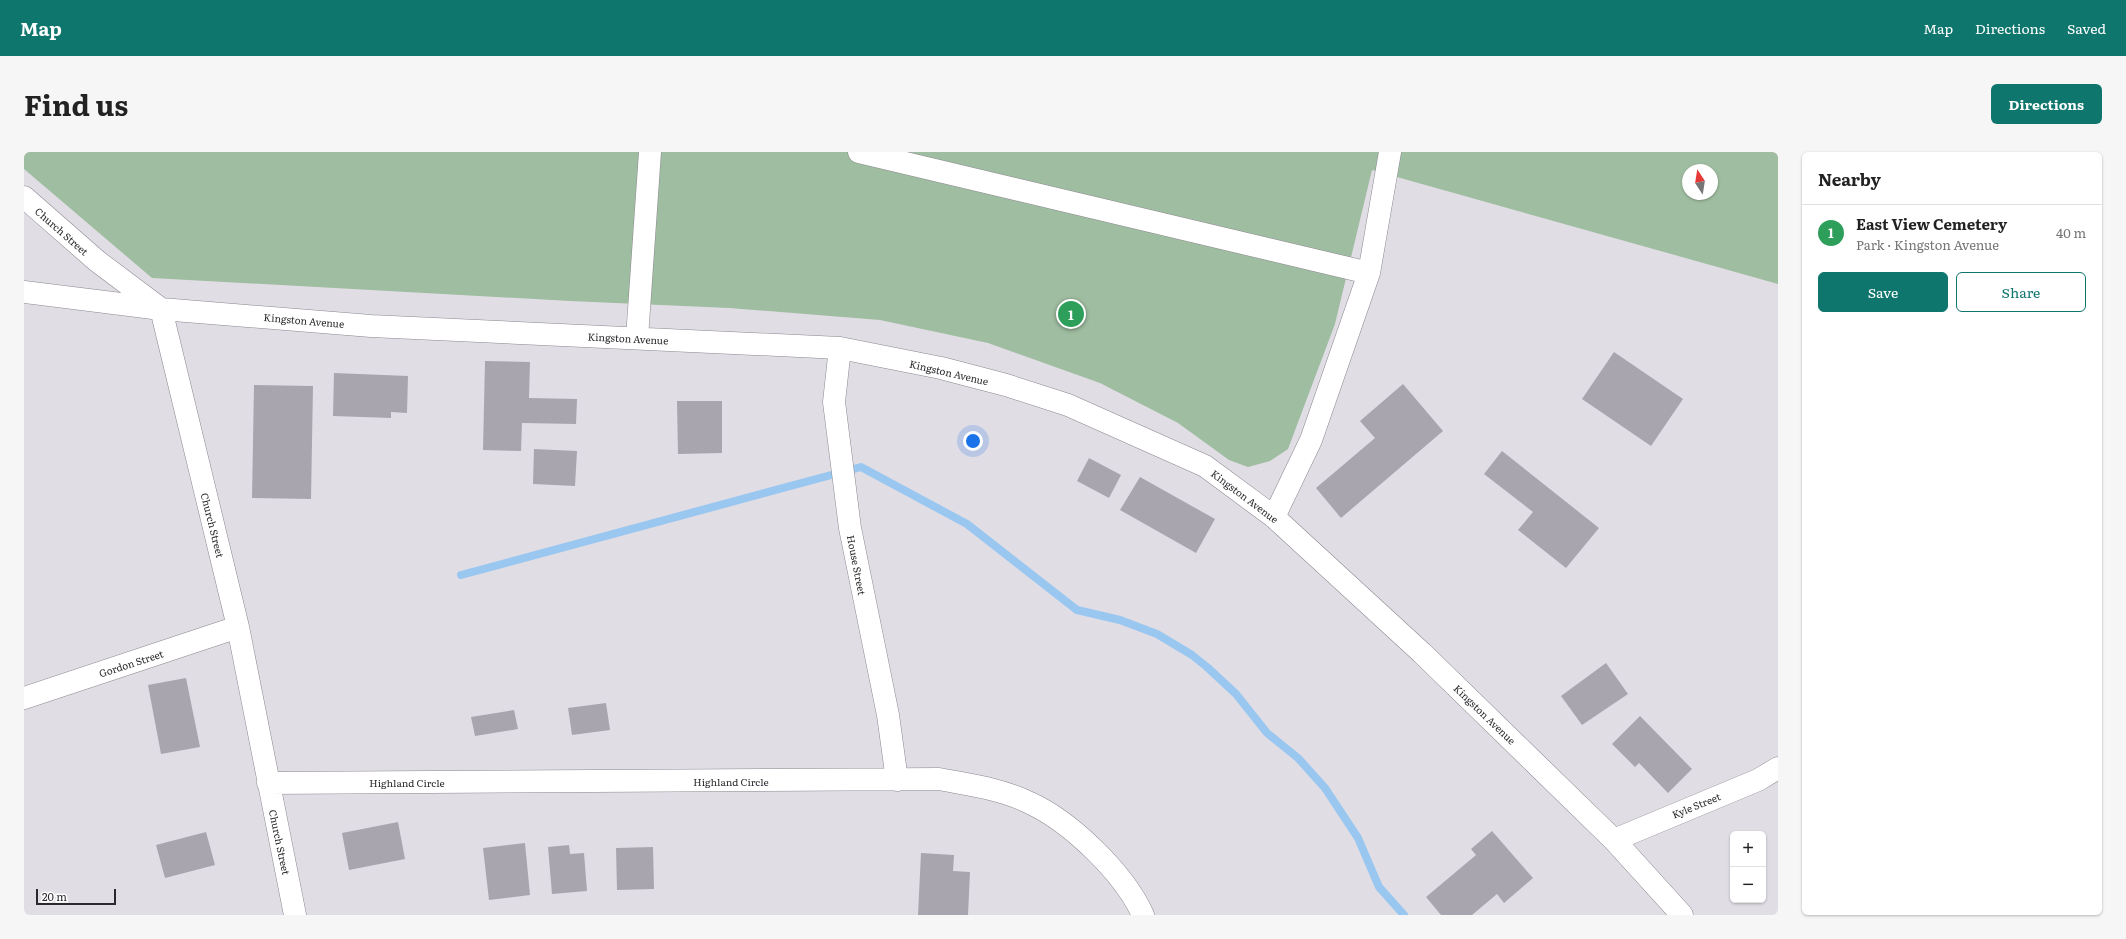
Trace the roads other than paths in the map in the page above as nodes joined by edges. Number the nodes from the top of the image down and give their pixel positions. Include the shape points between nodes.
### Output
1 (650, 152) edge
2 (859, 152) edge
3 (1390, 152) edge
4 (24, 197) edge
5 (1369, 273) junction
6 (24, 292) edge
7 (161, 309) junction
8 (636, 338) junction
9 (840, 348) junction
10 (1274, 517) junction
11 (238, 627) junction
12 (24, 698) edge
13 (1778, 768) edge
14 (897, 780) junction
15 (268, 783) junction
16 (1614, 840) junction
17 (295, 915) edge
18 (1143, 915) edge
19 (1682, 915) edge

1 - 8 street
2 - 5 street
3 - 5 street
4 - 7 street, Church Street via 97,261
5 - 10 street via 1311,440
6 - 7 street, Kingston Avenue
7 - 8 street, Kingston Avenue via 371,326
7 - 11 street, Church Street
8 - 9 street, Kingston Avenue
9 - 10 street, Kingston Avenue via 941,368 1068,405 1204,466
9 - 14 street, House Street via 834,402 850,528 888,716
10 - 16 street, Kingston Avenue via 1422,653
11 - 12 street, Gordon Street
11 - 15 street, Church Street
13 - 16 street, Kyle Street via 1758,780
14 - 15 street, Highland Circle
14 - 18 street, Highland Circle via 939,779 988,788 1031,803 1069,828 1098,853 1121,880
15 - 17 street, Church Street
16 - 19 street, Kingston Avenue

